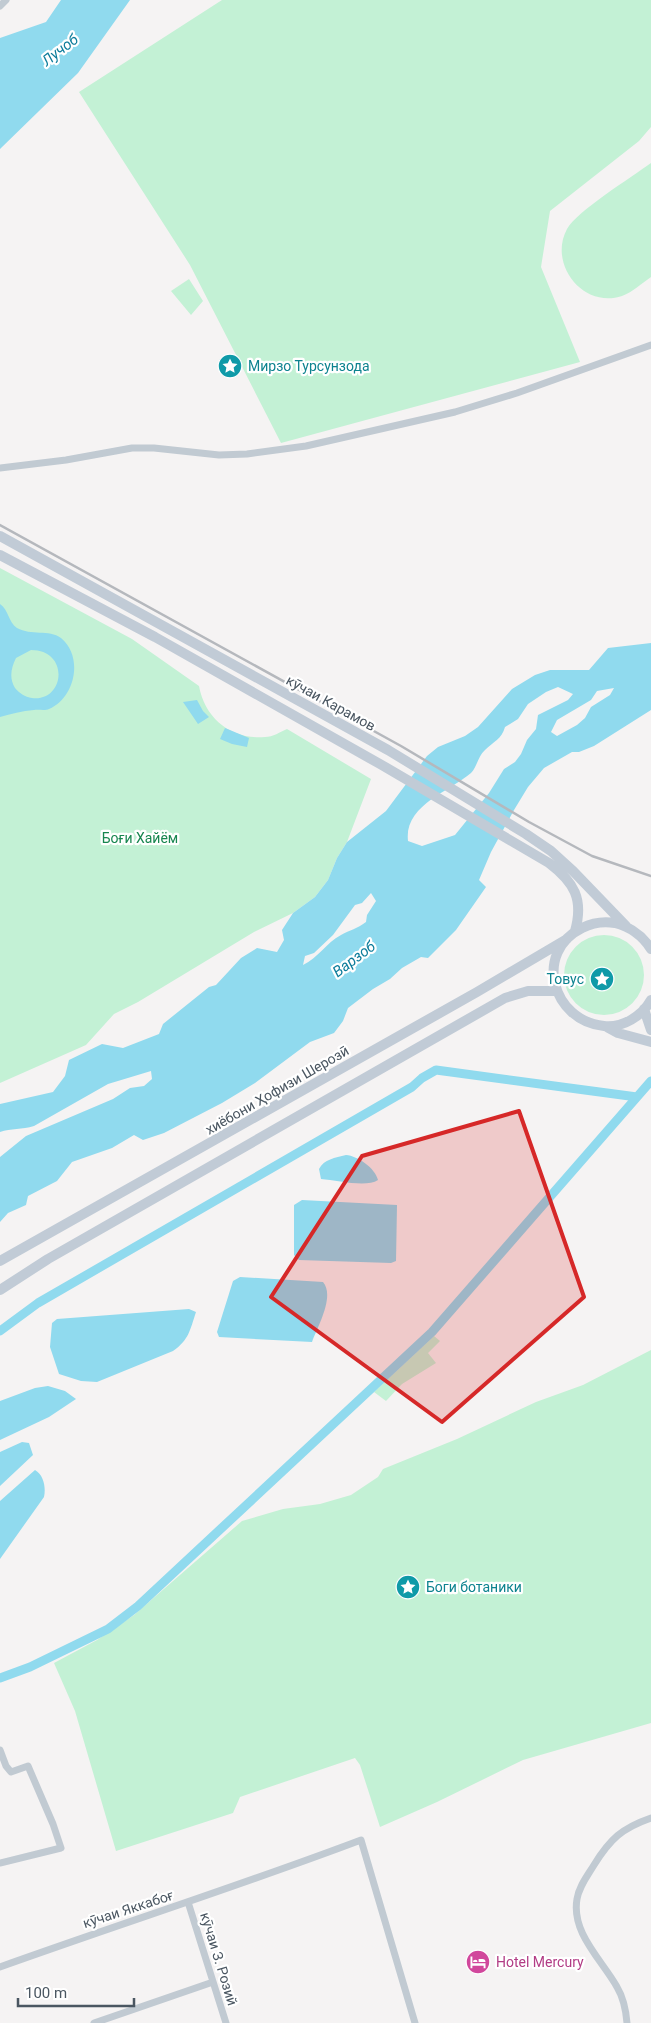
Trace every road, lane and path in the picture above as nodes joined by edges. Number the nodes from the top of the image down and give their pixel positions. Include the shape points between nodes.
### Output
1 (6, 0) edge
2 (0, 6) edge
3 (651, 345) edge
4 (0, 468) edge
5 (0, 536) edge
6 (0, 554) edge
7 (44, 560) junction
8 (36, 573) junction
9 (626, 926) junction
10 (575, 931) junction
11 (651, 931) edge
12 (639, 934) junction
13 (566, 939) junction
14 (651, 949) edge
15 (556, 990) junction
16 (651, 1000) edge
17 (644, 1009) junction
18 (607, 1027) junction
19 (651, 1030) edge
20 (651, 1042) edge
21 (0, 1261) edge
22 (0, 1290) edge
23 (0, 1750) edge
24 (651, 1818) edge
25 (0, 1863) edge
26 (188, 1902) junction
27 (0, 1966) edge
28 (213, 1982) junction
29 (94, 2023) edge
30 (226, 2023) edge
31 (415, 2023) edge
32 (627, 2023) edge

1 - 2 street
3 - 4 street via 482,404 306,446 219,455 132,448
5 - 7 main road, кӯчаи Карамов
6 - 8 main road
7 - 8 main road
7 - 9 main road, кӯчаи Карамов via 388,750 526,834 573,871
8 - 10 main road via 155,637 549,862 572,885 576,894 579,913
9 - 10 main road, хиёбони Ҳофизи Шерозӣ via 609,922 591,924
9 - 12 main road, хиёбони Ҳофизи Шерозӣ
10 - 13 main road, хиёбони Ҳофизи Шерозӣ
11 - 12 main road
12 - 14 main road, хиёбони Ҳофизи Шерозӣ
13 - 15 main road, хиёбони Ҳофизи Шерозӣ via 554,963
13 - 21 main road, хиёбони Ҳофизи Шерозӣ
15 - 18 main road, хиёбони Ҳофизи Шерозӣ via 570,1013 586,1022
15 - 22 main road via 528,991 506,998 48,1259
16 - 17 main road
17 - 18 main road via 634,1018
17 - 19 main road
18 - 20 main road
23 - 25 street via 11,1772 28,1766 61,1848
24 - 32 street via 612,1838 583,1882 577,1899 577,1918 584,1938 618,1988
26 - 27 street, кӯчаи Яккабоғ
26 - 28 street, кӯчаи З. Розий
26 - 31 street, кӯчаи Яккабоғ via 361,1840
28 - 29 street
28 - 30 street, кӯчаи З. Розий

